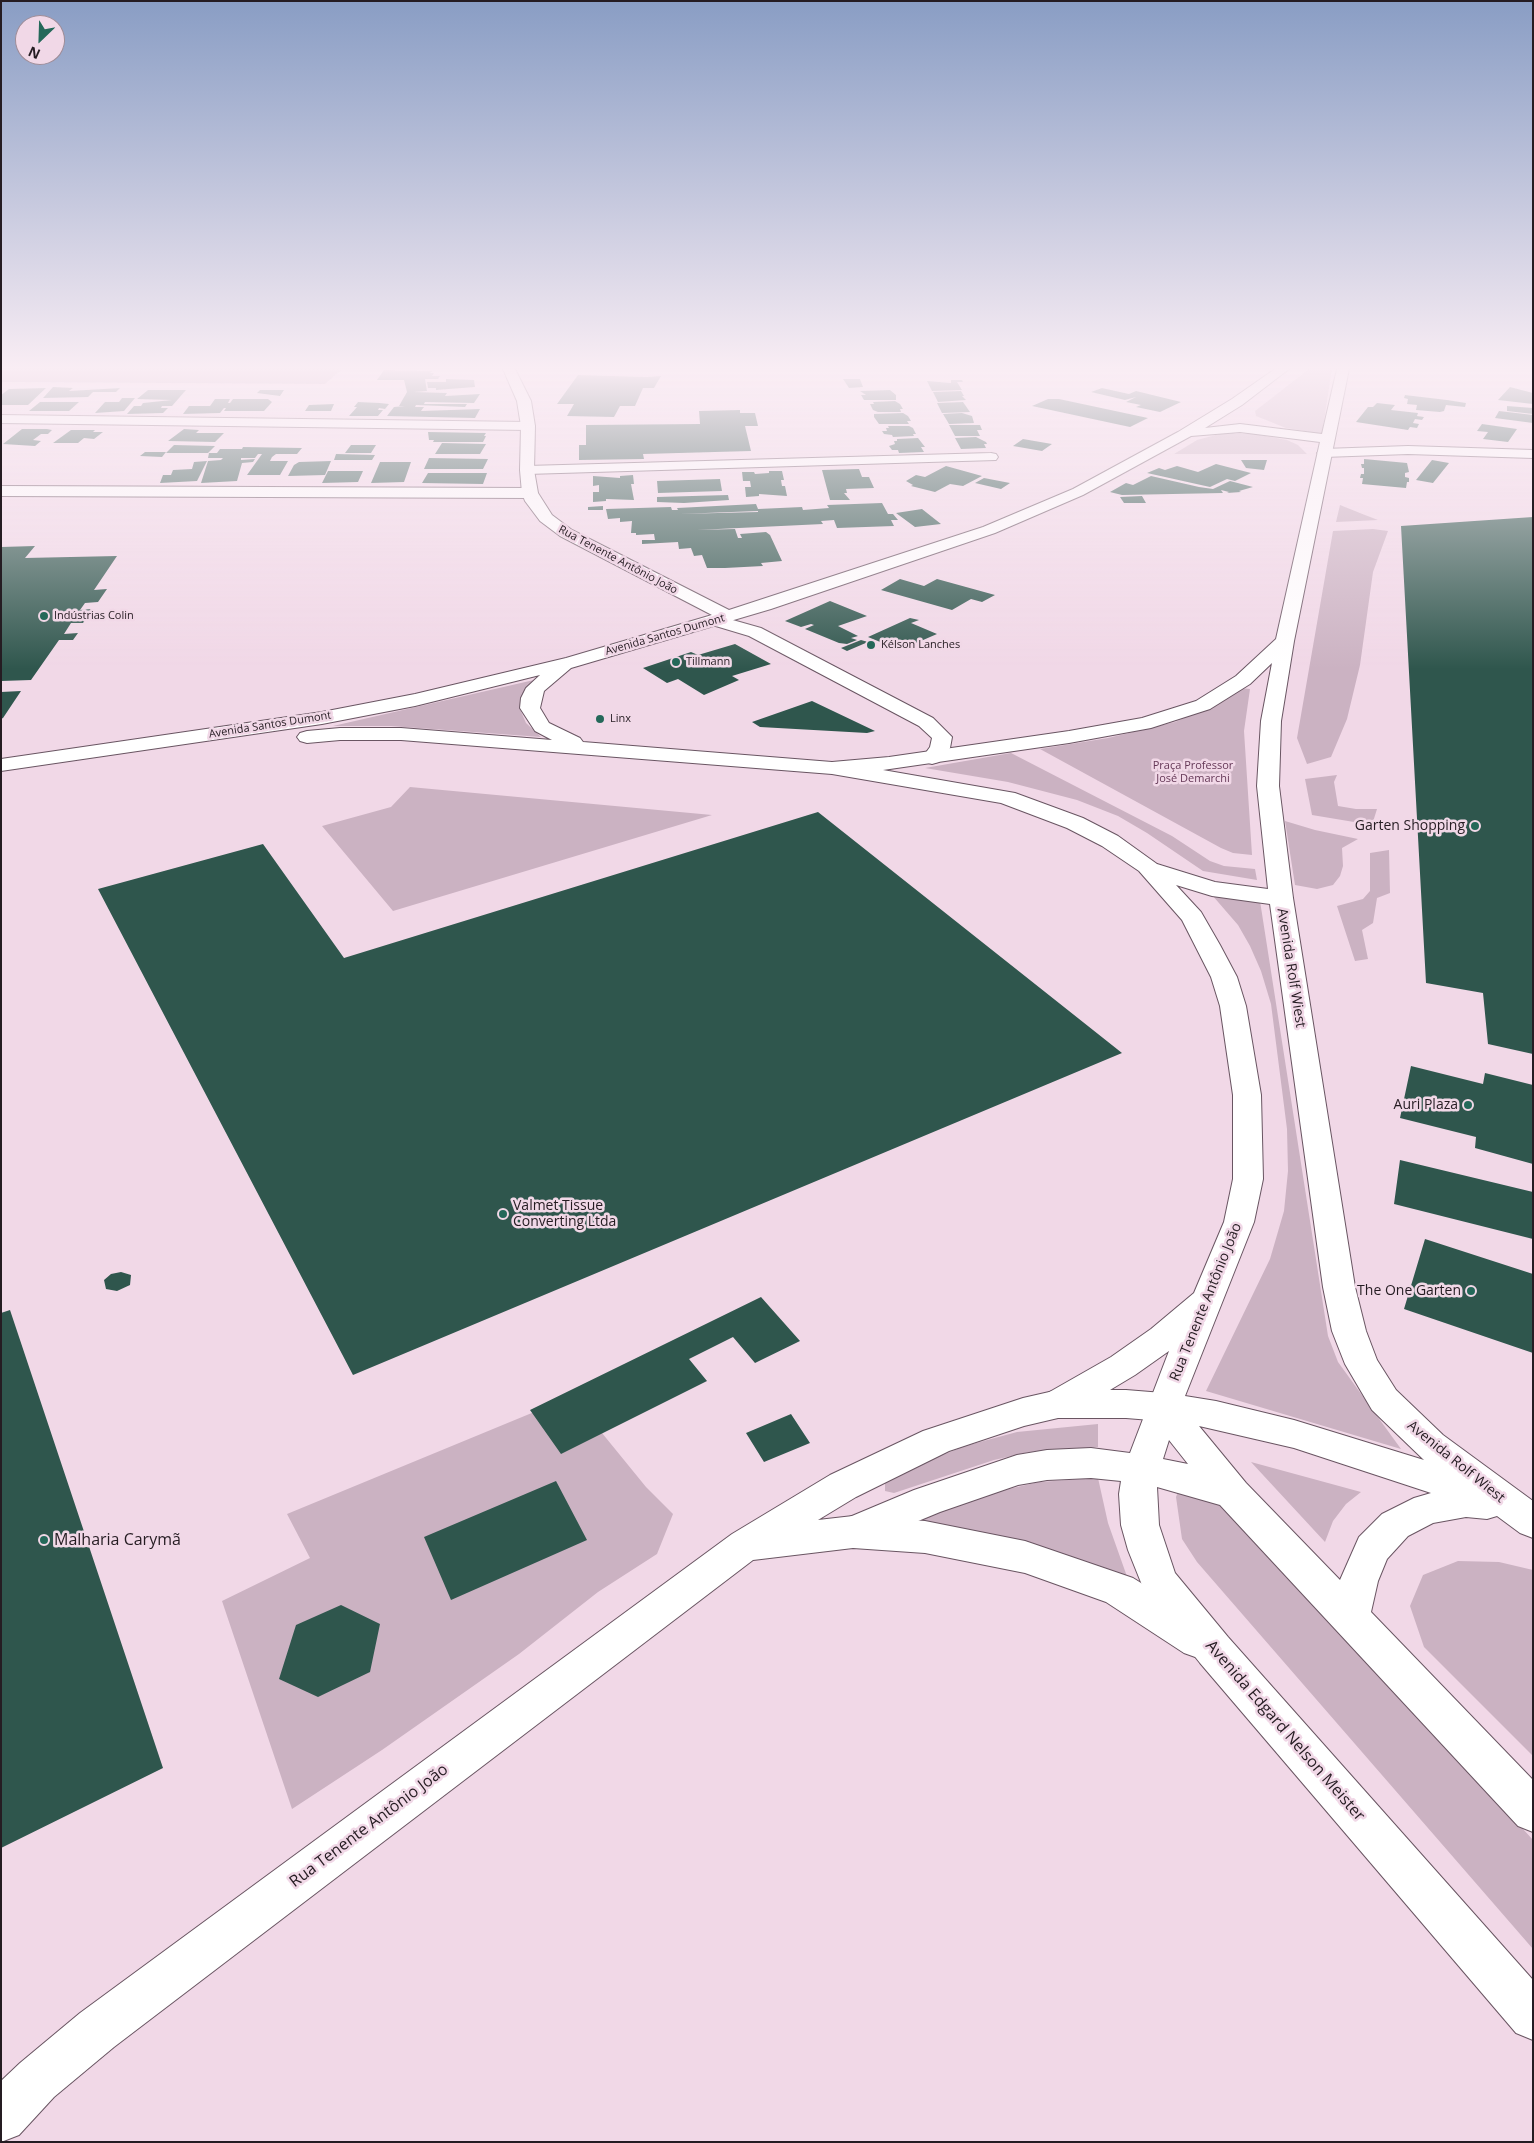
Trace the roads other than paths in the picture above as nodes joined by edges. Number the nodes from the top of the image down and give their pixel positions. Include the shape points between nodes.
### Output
1 (562, 469) edge
2 (1120, 469) edge
3 (1321, 469) edge
4 (527, 470) joint
5 (1, 491) edge
6 (530, 493) junction
7 (652, 578) junction
8 (721, 618) junction
9 (1284, 641) junction
10 (572, 662) junction
11 (475, 687) junction
12 (599, 749) junction
13 (932, 758) junction
14 (1, 765) edge
15 (832, 768) junction
16 (1, 783) edge
17 (1146, 866) junction
18 (1281, 898) junction
19 (1212, 1294) junction
20 (1058, 1404) junction
21 (1164, 1407) junction
22 (1142, 1469) junction
23 (1233, 1494) junction
24 (1521, 1513) edge
25 (853, 1532) junction
26 (744, 1545) junction
27 (1350, 1617) junction
28 (1214, 1650) junction
29 (1533, 1811) edge
30 (1533, 2016) edge
31 (1, 2117) edge

1 - 4 main road
2 - 8 main road, Avenida Santos Dumont via 1078,492 989,530
3 - 9 main road, Avenida Rolf Wiest
4 - 6 main road, Rua Tenente Antônio João
5 - 6 main road
6 - 7 main road, Rua Tenente Antônio João via 539,510 554,526
7 - 8 main road, Rua Tenente Antônio João
7 - 11 main road via 667,597 670,611 659,627 651,632
8 - 10 main road, Avenida Santos Dumont
8 - 13 main road, Rua Tenente Antônio João via 755,632 926,722 942,737 940,748
9 - 13 main road via 1230,689 1177,715 1106,731
9 - 18 main road, Avenida Rolf Wiest via 1271,721 1268,786
10 - 11 main road, Avenida Santos Dumont
10 - 12 main road via 536,688 530,708 542,727 555,735
11 - 14 main road, Avenida Santos Dumont via 314,719
12 - 15 main road
12 - 16 main road, Avenida Santos Dumont via 372,733 340,734
13 - 15 main road
15 - 17 main road, Rua Tenente Antônio João via 963,788 1032,806 1110,841
17 - 18 main road via 1212,889
17 - 19 main road, Rua Tenente Antônio João via 1192,918 1224,977 1233,1006 1247,1095 1248,1179 1239,1222
18 - 24 main road, Avenida Rolf Wiest via 1339,1287 1349,1331 1362,1364 1384,1400 1430,1444
19 - 20 main road via 1163,1338
19 - 21 main road, Rua Tenente Antônio João
20 - 21 main road, Rua Tenente Antônio João
20 - 26 main road, Rua Tenente Antônio João via 1008,1416 936,1441 843,1486
21 - 22 main road, Avenida Edgard Nelson Meister
21 - 23 main road
21 - 24 main road via 1216,1415 1294,1434 1378,1460
22 - 23 main road
22 - 25 main road via 1091,1462 1018,1470
22 - 28 main road, Avenida Edgard Nelson Meister via 1137,1494 1140,1525 1160,1583
23 - 27 main road
24 - 27 main road via 1466,1502 1427,1509 1395,1525 1372,1549 1359,1581
25 - 26 main road
25 - 28 main road via 926,1537 1025,1557 1118,1590
26 - 31 main road, Rua Tenente Antônio João via 97,2030 37,2080
27 - 29 main road
28 - 30 main road, Avenida Edgard Nelson Meister

